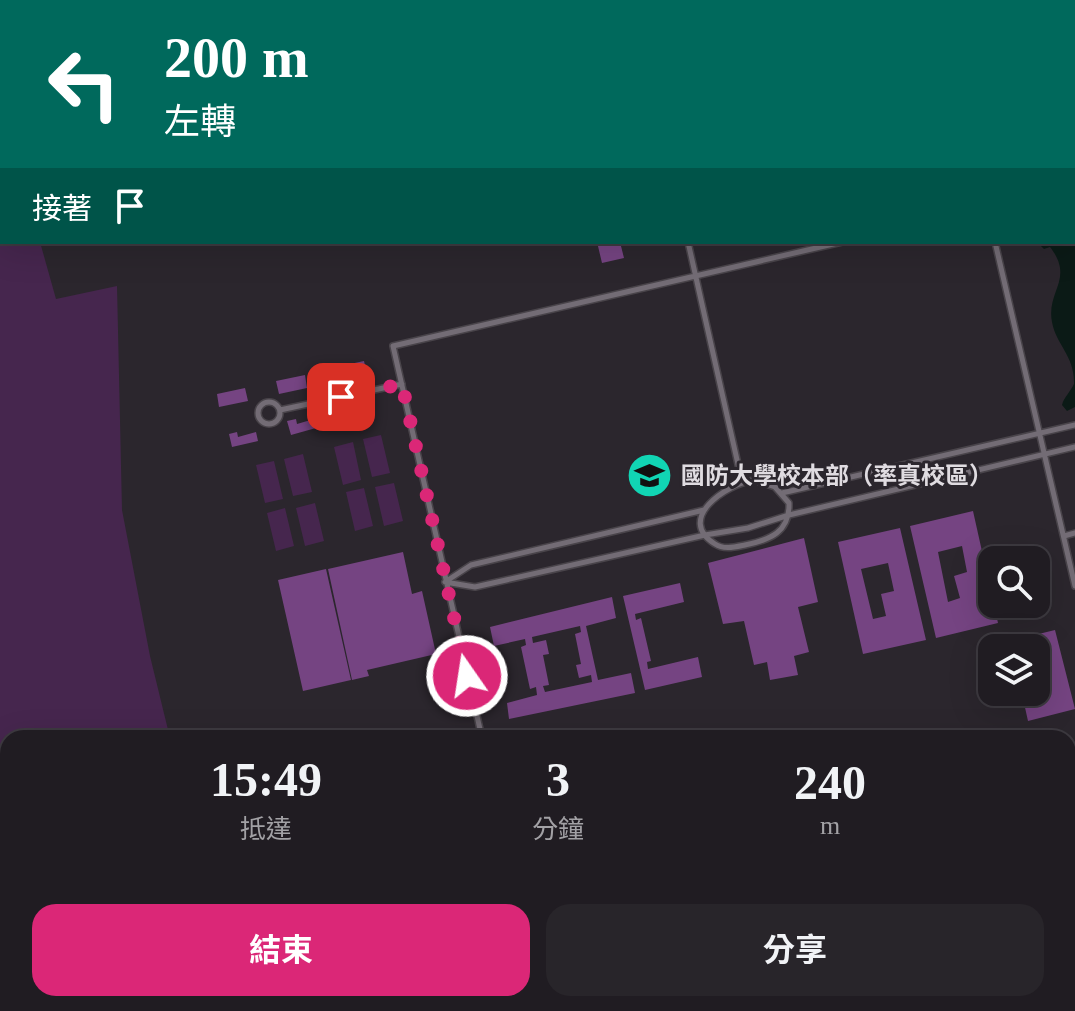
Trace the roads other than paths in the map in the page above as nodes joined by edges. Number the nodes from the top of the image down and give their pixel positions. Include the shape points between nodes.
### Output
1 (688, 244) edge
2 (833, 244) edge
3 (995, 244) edge
4 (696, 275) junction
5 (402, 384) junction
6 (280, 410) junction
7 (1075, 425) edge
8 (1039, 434) junction
9 (1075, 447) edge
10 (1046, 455) junction
11 (742, 482) junction
12 (782, 493) junction
13 (704, 510) junction
14 (789, 515) junction
15 (1075, 533) edge
16 (705, 535) junction
17 (1064, 536) junction
18 (445, 582) junction
19 (1075, 586) edge
20 (480, 730) edge

1 - 4 lane
2 - 4 lane
3 - 8 lane
4 - 5 lane via 393,346
4 - 11 lane
5 - 6 lane
5 - 18 lane
6 - 6 lane via 265,403 258,413 271,425
7 - 8 lane
8 - 10 lane
8 - 12 lane
9 - 10 lane
10 - 14 lane
10 - 17 lane
11 - 12 lane via 754,480
11 - 13 lane via 726,488
12 - 14 lane
13 - 16 lane
13 - 18 lane via 471,565
14 - 16 lane
14 - 16 lane via 772,539 728,548
15 - 17 lane
16 - 18 lane via 475,587
17 - 19 lane
18 - 20 lane

